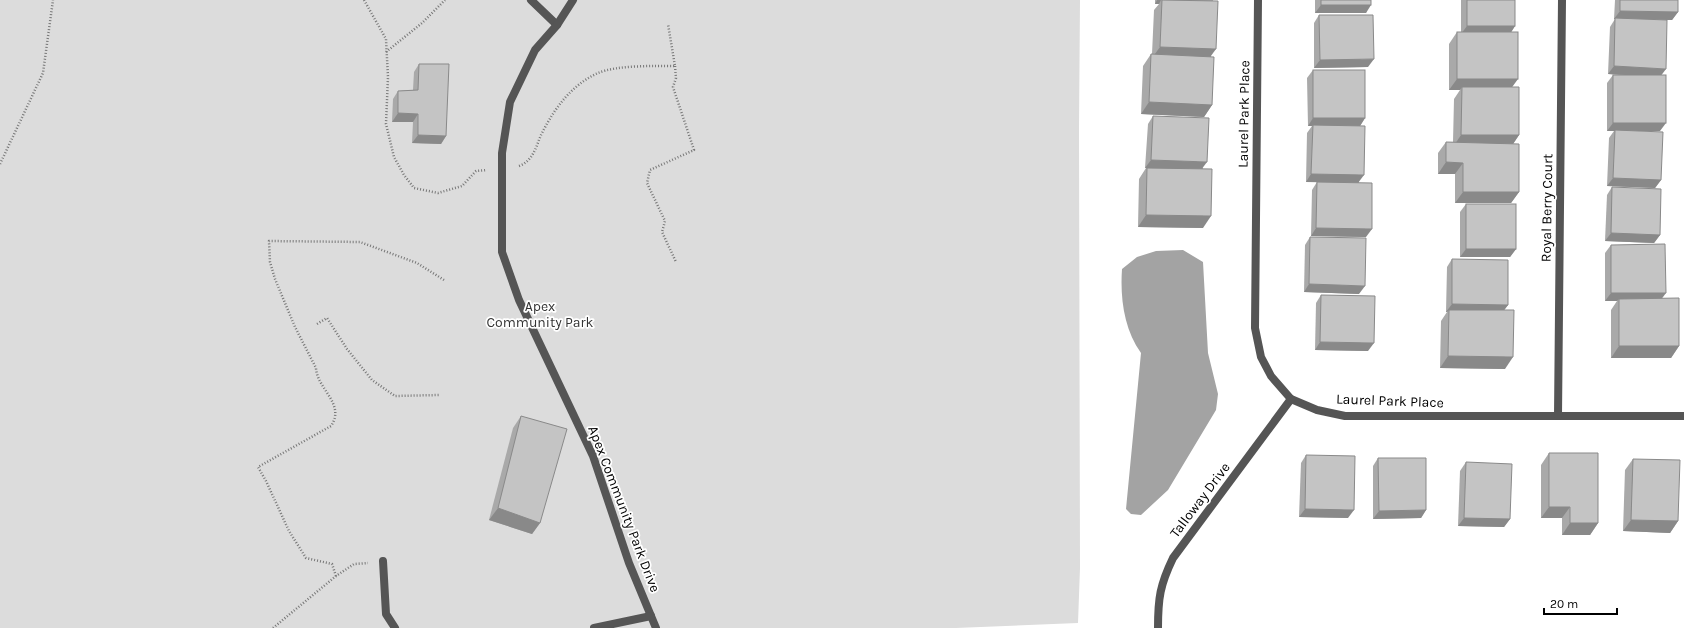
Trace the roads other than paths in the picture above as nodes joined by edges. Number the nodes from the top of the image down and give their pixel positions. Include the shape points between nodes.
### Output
1 (531, 0) edge
2 (573, 0) edge
3 (1258, 0) edge
4 (1562, 0) edge
5 (557, 25) junction
6 (1291, 399) junction
7 (1558, 416) junction
8 (1684, 416) edge
9 (383, 561) road end
10 (651, 616) junction
11 (395, 628) edge
12 (594, 628) edge
13 (656, 628) edge
14 (1158, 628) edge

1 - 5 street
2 - 5 street, Apex Community Park Drive
3 - 6 street, Laurel Park Place via 1255,328 1264,363 1271,376
4 - 7 street, Royal Berry Court
5 - 10 street, Apex Community Park Drive via 534,50 510,102 502,153 502,252 519,300 593,456 629,563
6 - 7 street, Laurel Park Place via 1317,410 1345,416
6 - 14 street, Talloway Drive via 1173,558 1163,580 1158,604
7 - 8 street, Laurel Park Place
9 - 11 street via 386,614
10 - 12 street
10 - 13 street, Apex Community Park Drive

